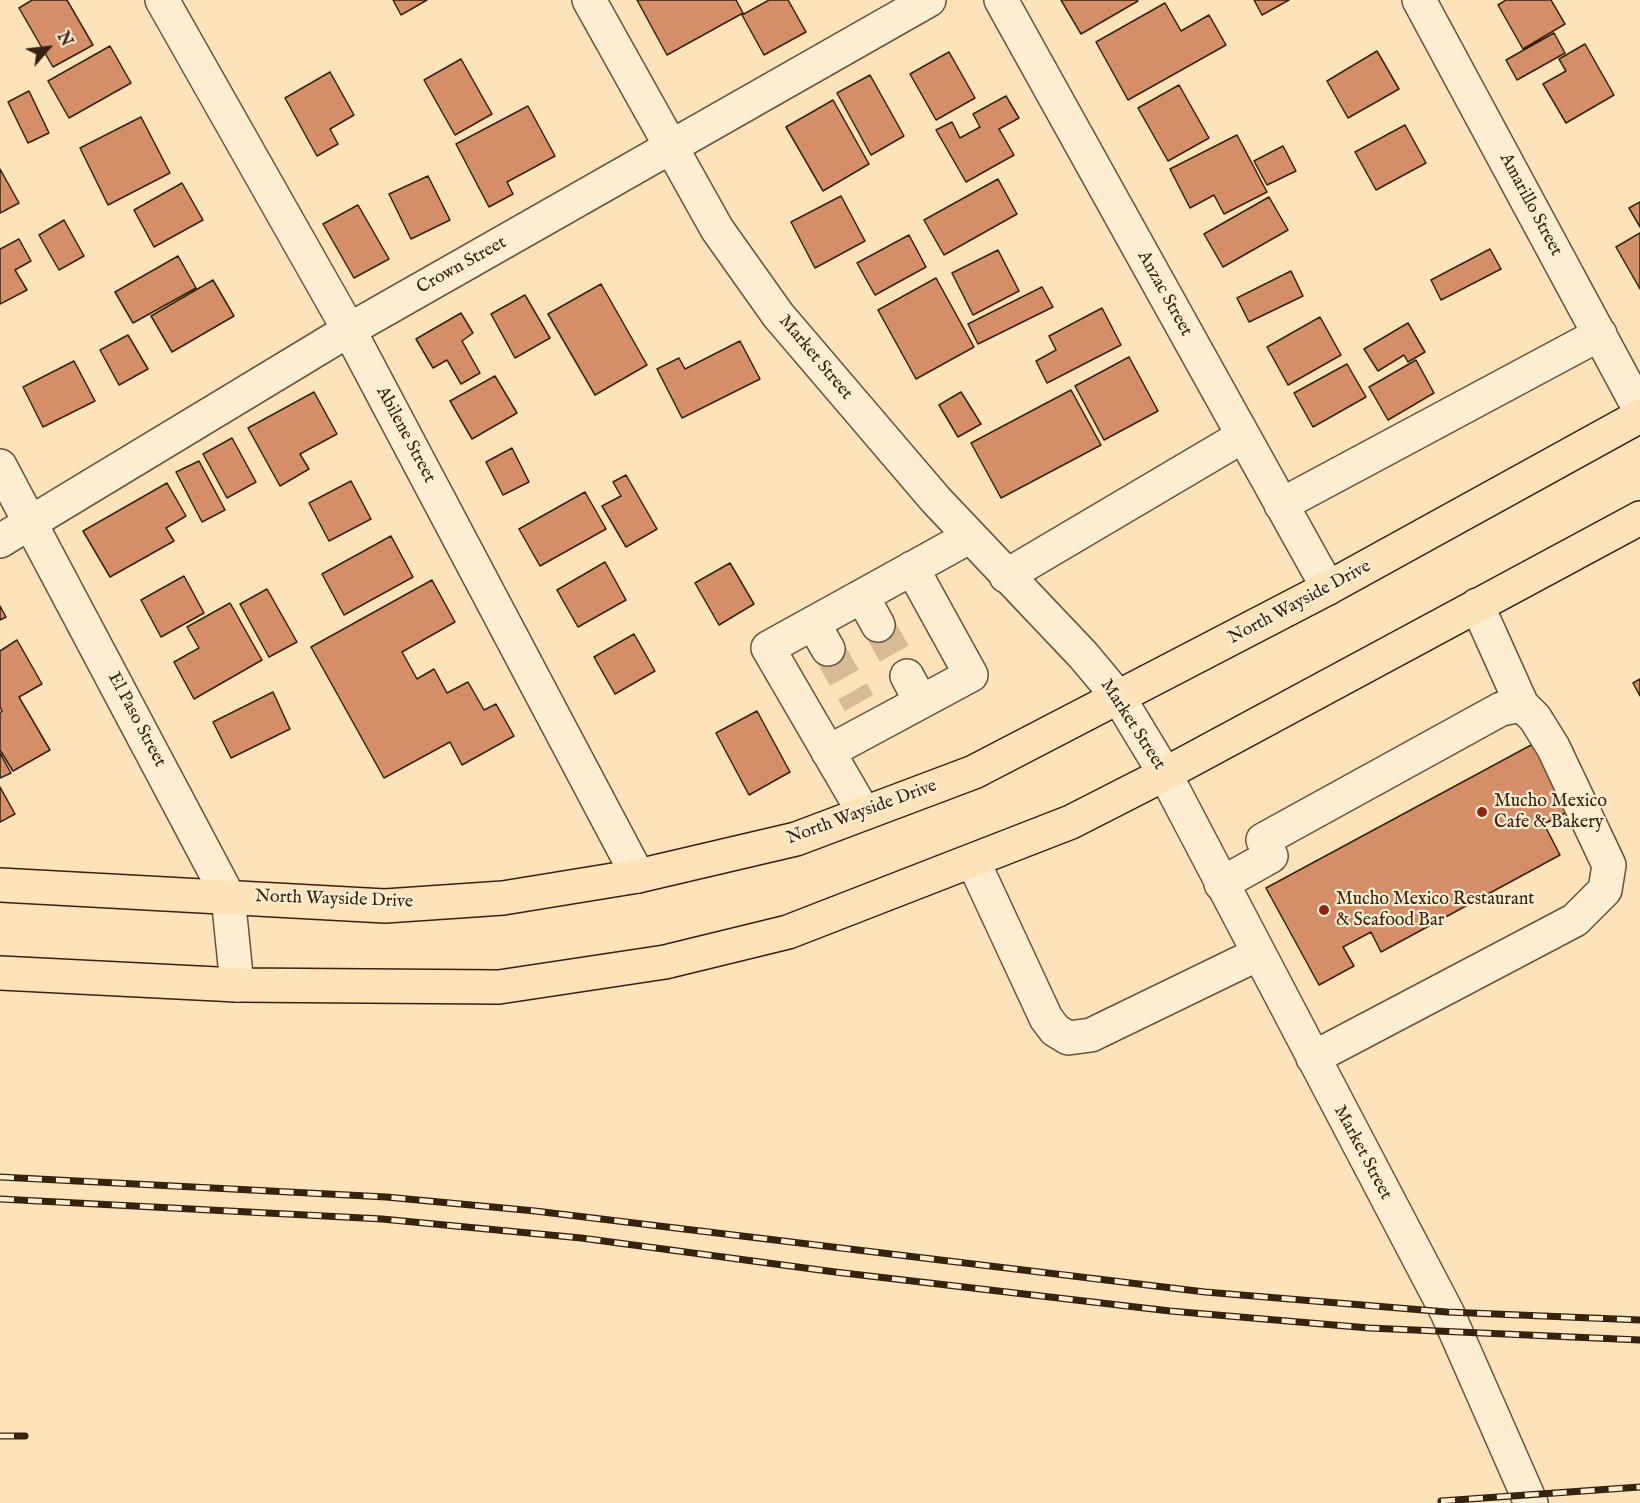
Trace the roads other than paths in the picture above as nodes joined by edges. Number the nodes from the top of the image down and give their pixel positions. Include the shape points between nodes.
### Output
1 (162, 0) edge
2 (588, 0) edge
3 (929, 0) edge
4 (1001, 0) edge
5 (1419, 0) edge
6 (672, 148) junction
7 (349, 330) junction
8 (1600, 334) junction
9 (1640, 410) edge
10 (1640, 416) edge
11 (1244, 436) junction
12 (0, 466) edge
13 (1281, 505) junction
14 (1640, 518) edge
15 (32, 523) junction
16 (969, 537) junction
17 (0, 541) edge
18 (912, 568) junction
19 (1006, 576) junction
20 (1328, 588) junction
21 (862, 596) junction
22 (1477, 605) junction
23 (878, 625) tunnel mouth
24 (1119, 698) junction
25 (1522, 705) junction
26 (828, 752) junction
27 (1165, 774) junction
28 (864, 813) junction
29 (973, 861) junction
30 (638, 876) junction
31 (1221, 884) junction
32 (0, 885) edge
33 (228, 896) junction
34 (1258, 954) junction
35 (0, 973) edge
36 (237, 985) junction
37 (1313, 1058) junction
38 (1531, 1503) edge

1 - 7 street, Abilene Street
2 - 6 street, Market Street
3 - 6 street, Crown Street
4 - 11 street, Anzac Street
5 - 8 street, Amarillo Street
6 - 7 street, Crown Street
6 - 16 street, Market Street via 717,229 778,315
7 - 15 street, Crown Street
7 - 30 street, Abilene Street
8 - 9 street, Amarillo Street
8 - 13 street
10 - 20 main road, North Wayside Drive
11 - 13 street, Anzac Street
11 - 19 street
12 - 15 street, El Paso Street
13 - 20 street, Anzac Street
14 - 22 main road
15 - 17 street, Crown Street
15 - 33 street, El Paso Street
16 - 18 street
16 - 19 street, Market Street
18 - 21 street
18 - 26 street via 971,675 914,689 866,716
19 - 24 street, Market Street
20 - 24 main road, North Wayside Drive
21 - 23 street
21 - 26 street via 820,636 768,648
22 - 25 street
22 - 27 main road
24 - 27 street, Market Street
24 - 28 main road, North Wayside Drive via 974,772
25 - 31 street via 1501,710 1263,840 1271,856
25 - 37 street via 1553,747 1609,865 1605,890 1575,920
26 - 28 street
27 - 29 main road via 1071,822
27 - 31 street, Market Street
28 - 30 main road, North Wayside Drive via 796,839
29 - 34 street via 1046,1018 1068,1038 1091,1035
29 - 36 main road via 788,933 664,962 499,987
30 - 33 main road, North Wayside Drive via 503,898 385,906
31 - 34 street, Market Street
32 - 33 main road, North Wayside Drive
33 - 36 street, El Paso Street
34 - 37 street, Market Street
35 - 36 main road
37 - 38 street, Market Street via 1446,1312

